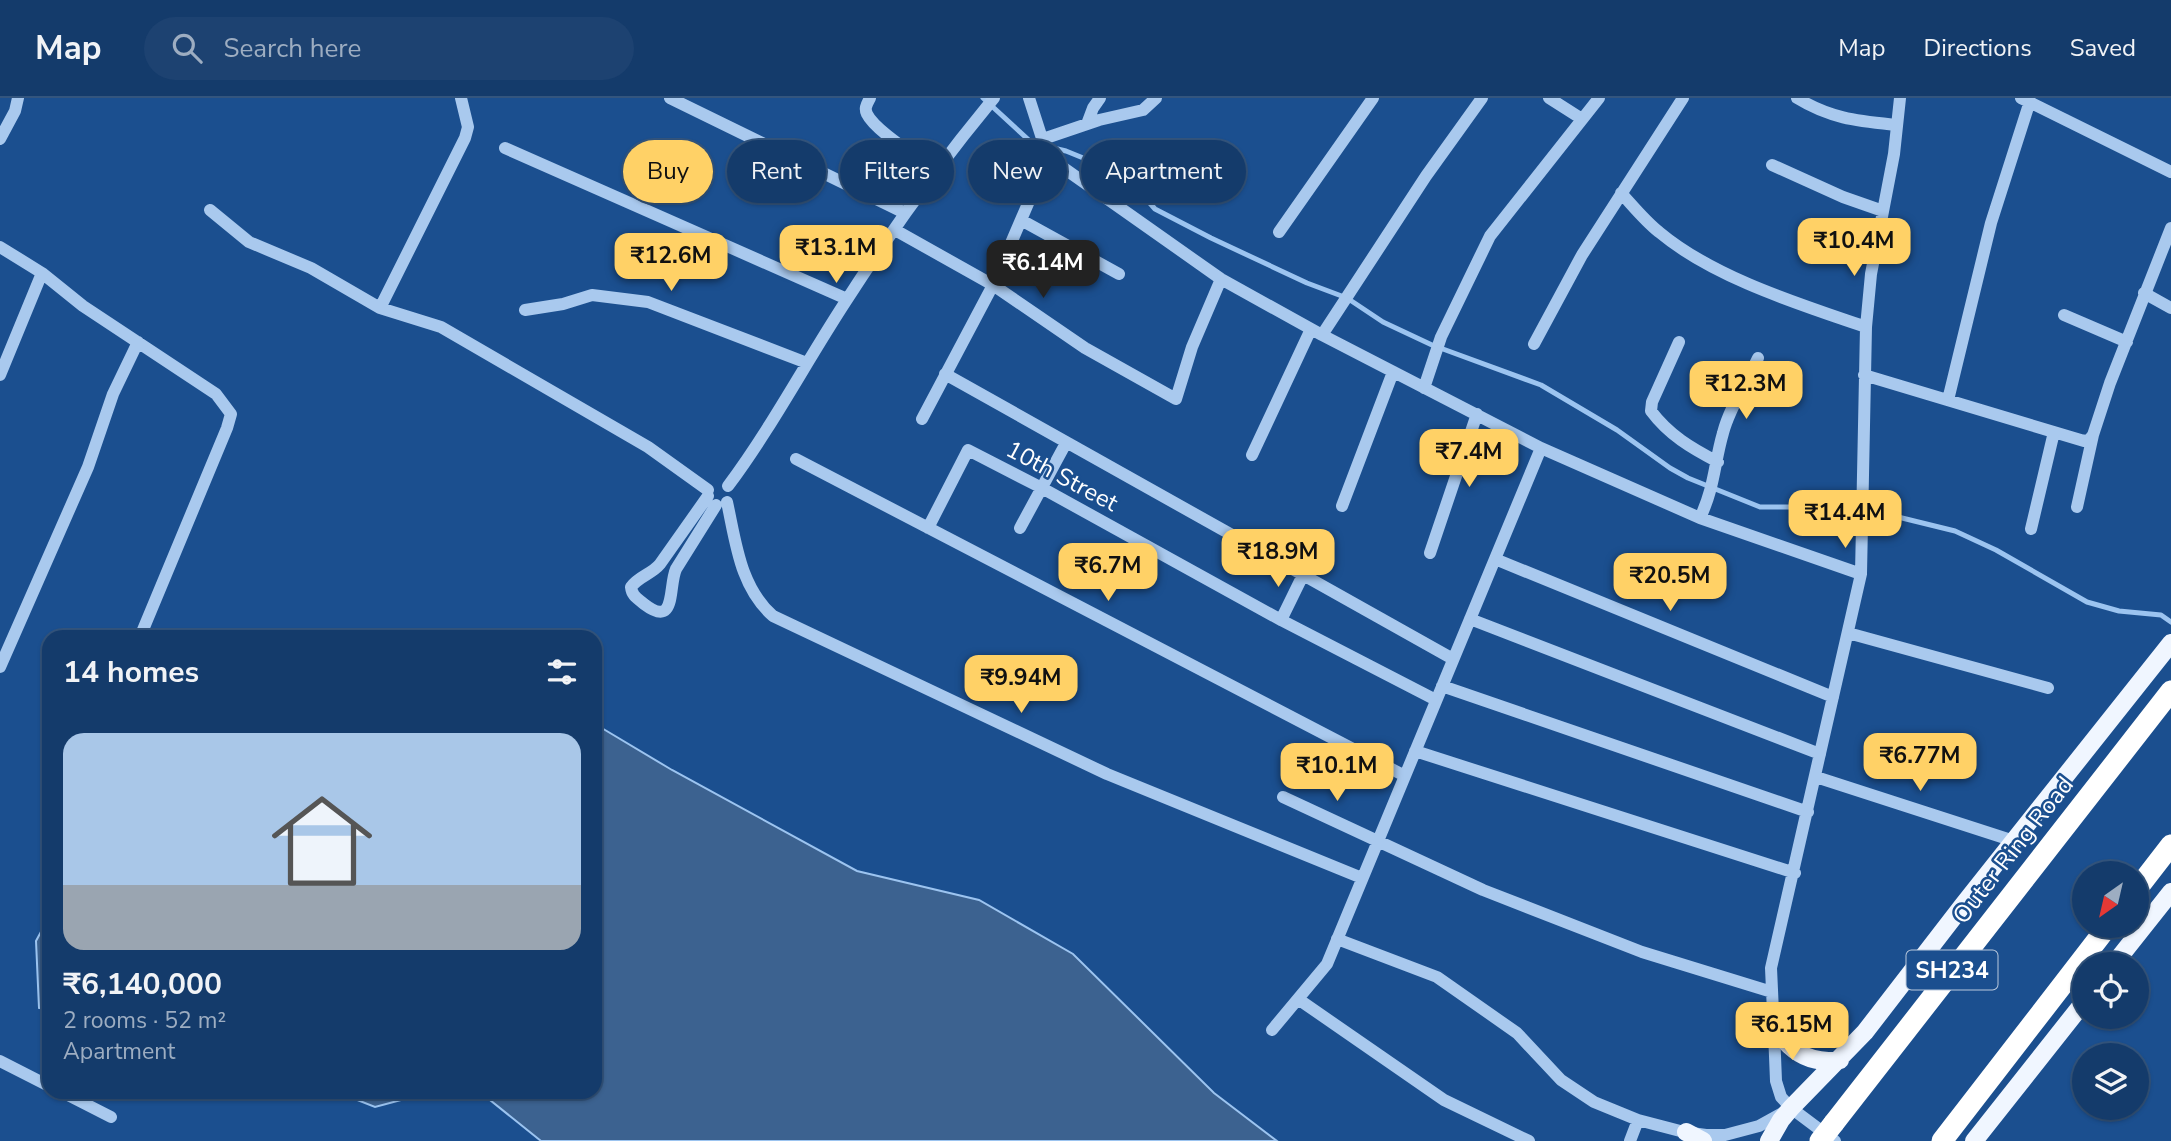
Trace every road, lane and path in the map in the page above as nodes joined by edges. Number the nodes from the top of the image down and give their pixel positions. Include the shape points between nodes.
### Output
1 (18, 98) edge
2 (461, 98) edge
3 (670, 98) edge
4 (870, 98) edge
5 (994, 98) edge
6 (1029, 98) edge
7 (1100, 98) edge
8 (1156, 98) edge
9 (1373, 98) edge
10 (1482, 98) edge
11 (1549, 98) edge
12 (1599, 98) edge
13 (1682, 98) edge
14 (1797, 98) edge
15 (1900, 98) edge
16 (2025, 100) edge
17 (1582, 119) junction
18 (1087, 124) junction
19 (1897, 125) junction
20 (0, 139) edge
21 (895, 140) edge
22 (1042, 140) edge
23 (1059, 140) edge
24 (505, 148) dead end
25 (954, 150) edge
26 (1067, 164) edge
27 (1772, 165) dead end
28 (2171, 172) edge
29 (1621, 193) junction
30 (913, 203) edge
31 (1027, 203) edge
32 (210, 210) dead end
33 (1883, 211) junction
34 (905, 213) junction
35 (1021, 220) junction
36 (2171, 229) edge
37 (895, 230) junction
38 (1279, 232) dead end
39 (0, 247) edge
40 (43, 273) junction
41 (1119, 274) dead end
42 (1221, 279) junction
43 (993, 285) junction
44 (2144, 293) junction
45 (847, 299) junction
46 (380, 308) junction
47 (2171, 308) edge
48 (525, 310) dead end
49 (2064, 315) dead end
50 (1866, 327) junction
51 (1316, 332) junction
52 (138, 342) junction
53 (1679, 342) dead end
54 (2127, 342) junction
55 (1534, 344) dead end
56 (1758, 358) dead end
57 (807, 363) junction
58 (1393, 372) junction
59 (945, 373) junction
60 (0, 375) edge
61 (1864, 375) junction
62 (1424, 388) junction
63 (1948, 400) junction
64 (1476, 414) junction
65 (922, 419) dead end
66 (2054, 432) junction
67 (2093, 435) junction
68 (1066, 443) junction
69 (1541, 448) junction
70 (1252, 455) dead end
71 (796, 459) dead end
72 (1717, 462) junction
73 (728, 486) junction
74 (1040, 487) junction
75 (715, 498) junction
76 (1342, 506) dead end
77 (2077, 507) dead end
78 (1700, 517) junction
79 (928, 528) junction
80 (1020, 528) dead end
81 (2031, 529) dead end
82 (1430, 553) dead end
83 (1495, 559) junction
84 (1304, 573) junction
85 (1861, 574) junction
86 (1470, 619) junction
87 (1281, 620) junction
88 (143, 630) edge
89 (1848, 633) junction
90 (2167, 649) edge
91 (1453, 659) junction
92 (0, 667) edge
93 (1442, 686) junction
94 (2048, 688) dead end
95 (2171, 691) edge
96 (1833, 697) junction
97 (1436, 700) junction
98 (1415, 751) junction
99 (1821, 754) junction
100 (1405, 776) junction
101 (1816, 777) junction
102 (1283, 797) dead end
103 (1808, 812) junction
104 (1378, 841) junction
105 (2014, 841) junction
106 (2171, 845) edge
107 (1795, 873) junction
108 (2149, 873) edge
109 (1362, 878) junction
110 (2171, 892) edge
111 (2099, 938) edge
112 (1337, 939) junction
113 (2124, 952) edge
114 (1772, 992) junction
115 (1298, 999) junction
116 (2072, 1017) edge
117 (1774, 1026) junction
118 (1272, 1030) dead end
119 (1840, 1060) junction
120 (0, 1061) edge
121 (42, 1082) edge
122 (76, 1099) edge
123 (1791, 1108) junction
124 (111, 1117) dead end
125 (1638, 1120) junction
126 (1686, 1132) junction
127 (1835, 1132) edge
128 (1529, 1141) edge
129 (1629, 1141) edge
130 (1703, 1141) edge
131 (1769, 1141) edge
132 (1820, 1141) edge
133 (1942, 1141) edge
134 (1974, 1141) edge

1 - 20 street
2 - 46 street via 468,127 465,138
3 - 34 street
4 - 21 street via 867,116
5 - 25 street
6 - 22 street
7 - 18 street
8 - 18 street via 1143,110
9 - 38 street
10 - 51 street via 1340,307
11 - 17 street
12 - 17 street
13 - 29 street
14 - 19 street via 1842,119
15 - 19 street
16 - 28 street
16 - 63 street
17 - 62 street via 1490,236 1441,337
18 - 23 street
19 - 33 street
24 - 45 street
26 - 42 street
27 - 33 street
29 - 50 street via 1659,232 1703,262
29 - 55 street
30 - 34 street
31 - 35 street
32 - 46 street via 249,242 311,268
33 - 50 street
34 - 37 street
35 - 41 street
35 - 43 street
36 - 44 street
37 - 43 street
37 - 45 street
39 - 40 street
40 - 52 street
40 - 60 street
42 - 43 street via 1176,399 1085,348
42 - 51 street
43 - 59 street
44 - 47 street
44 - 54 street
45 - 57 street
46 - 75 street via 441,327 648,447
48 - 57 street via 592,295 648,302
49 - 54 street
50 - 61 street
51 - 58 street
51 - 70 street
52 - 88 street via 216,394 231,414
52 - 92 street
53 - 72 street via 1651,411 1681,442
54 - 67 street
56 - 72 street via 1723,431
57 - 73 street via 762,440
58 - 62 street
58 - 76 street
59 - 65 street
59 - 68 street
61 - 63 street
61 - 85 street
62 - 64 street
63 - 66 street
64 - 69 street
64 - 82 street
66 - 67 street via 2084,441
66 - 81 street
67 - 77 street
68 - 74 street
68 - 84 street
69 - 78 street
69 - 83 street
71 - 79 street
72 - 78 street
73 - 75 street via 732,495
73 - 75 street via 717,482
74 - 79 street, 10th Street via 968,450
74 - 80 street
74 - 87 street, 10th Street
75 - 75 street via 676,569 670,604 666,610 653,611 633,596 631,587 655,570
75 - 109 street via 754,596 774,616 1107,774
78 - 85 street
79 - 100 street
83 - 86 street
83 - 96 street
84 - 87 street
84 - 91 street
85 - 89 street
86 - 91 street
86 - 99 street
87 - 97 street, 10th Street
89 - 94 street
89 - 96 street
90 - 105 main road
91 - 93 street
93 - 97 street
93 - 103 street
95 - 127 highway, Outer Ring Road / SH234
96 - 99 street
97 - 98 street
98 - 100 street
98 - 107 street
99 - 101 street
100 - 104 street
101 - 103 street
101 - 105 street
102 - 104 street
103 - 107 street
104 - 109 street
104 - 114 street via 1483,890 1642,952
105 - 119 main road
106 - 108 highway
107 - 114 street via 1772,968
109 - 112 street
110 - 113 main road
111 - 133 highway
112 - 115 street via 1327,964
112 - 125 street via 1437,977 1517,1033 1561,1080 1594,1102
114 - 117 street
115 - 118 street
115 - 128 street via 1444,1100
116 - 134 main road
117 - 119 main road via 1792,1049 1808,1059
117 - 123 street via 1776,1081
119 - 123 main road
120 - 121 street
122 - 124 street
123 - 126 street via 1740,1132
123 - 127 street
123 - 131 main road
125 - 126 street
125 - 129 street
126 - 130 main road
127 - 132 highway, Outer Ring Road / SH234, bridge

